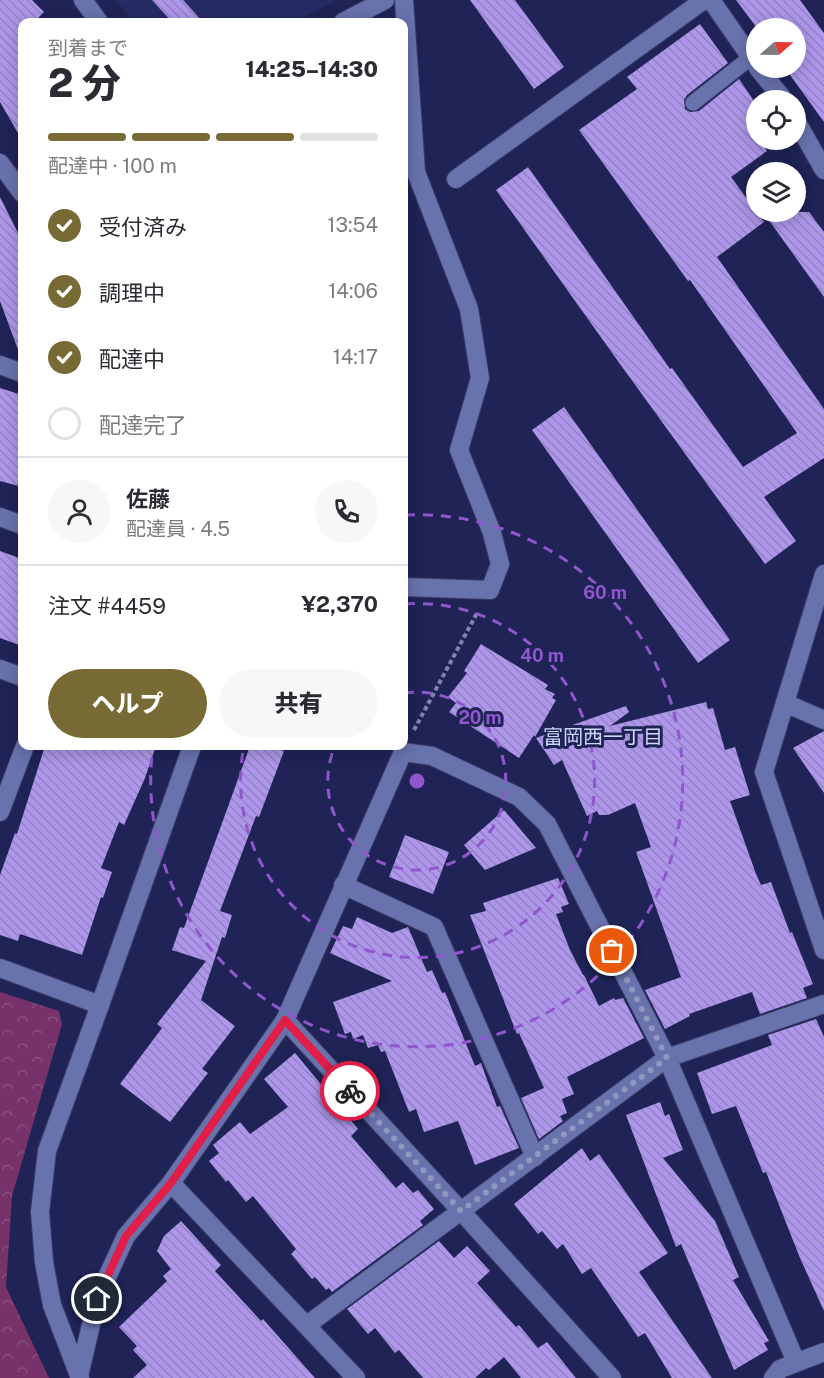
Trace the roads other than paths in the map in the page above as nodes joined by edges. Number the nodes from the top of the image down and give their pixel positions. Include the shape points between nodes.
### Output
1 (83, 0) edge
2 (385, 0) edge
3 (404, 0) edge
4 (704, 0) edge
5 (711, 0) edge
6 (96, 18) edge
7 (351, 18) edge
8 (405, 18) edge
9 (746, 51) edge
10 (408, 57) edge
11 (746, 70) edge
12 (766, 78) edge
13 (776, 90) edge
14 (693, 103) dead end
15 (806, 138) edge
16 (0, 163) edge
17 (824, 170) edge
18 (456, 179) dead end
19 (18, 188) edge
20 (0, 365) edge
21 (18, 372) edge
22 (0, 517) edge
23 (18, 524) edge
24 (824, 574) edge
25 (408, 587) edge
26 (0, 669) edge
27 (18, 676) edge
28 (785, 704) junction
29 (824, 720) edge
30 (23, 750) edge
31 (191, 750) edge
32 (0, 812) edge
33 (343, 885) junction
34 (824, 950) edge
35 (0, 968) edge
36 (824, 1004) edge
37 (100, 1005) junction
38 (285, 1020) junction
39 (667, 1058) junction
40 (535, 1157) junction
41 (171, 1183) junction
42 (461, 1211) junction
43 (307, 1325) junction
44 (824, 1352) edge
45 (796, 1362) junction
46 (80, 1377) edge
47 (356, 1378) edge
48 (612, 1378) edge
49 (773, 1378) edge

1 - 6 street
2 - 7 street
3 - 8 street
4 - 18 street
5 - 9 street
10 - 25 street via 416,172 469,309 480,378 459,450 500,564 490,590
11 - 14 lane
12 - 13 street
15 - 17 street
16 - 19 street
20 - 21 street
22 - 23 street
24 - 28 street
26 - 27 street
28 - 29 street
28 - 34 street via 764,772
30 - 32 street
31 - 37 street
33 - 38 street
33 - 39 street via 402,752 432,756 519,796 547,824
33 - 40 street via 434,927
35 - 37 street
36 - 39 street
37 - 46 street via 47,1151 40,1212 52,1305
38 - 41 street
38 - 42 street
39 - 40 street
39 - 45 street
40 - 42 street
41 - 43 street
41 - 46 street via 126,1236 97,1299
42 - 43 street
42 - 48 street
43 - 47 street
44 - 45 street
45 - 49 street via 780,1369

